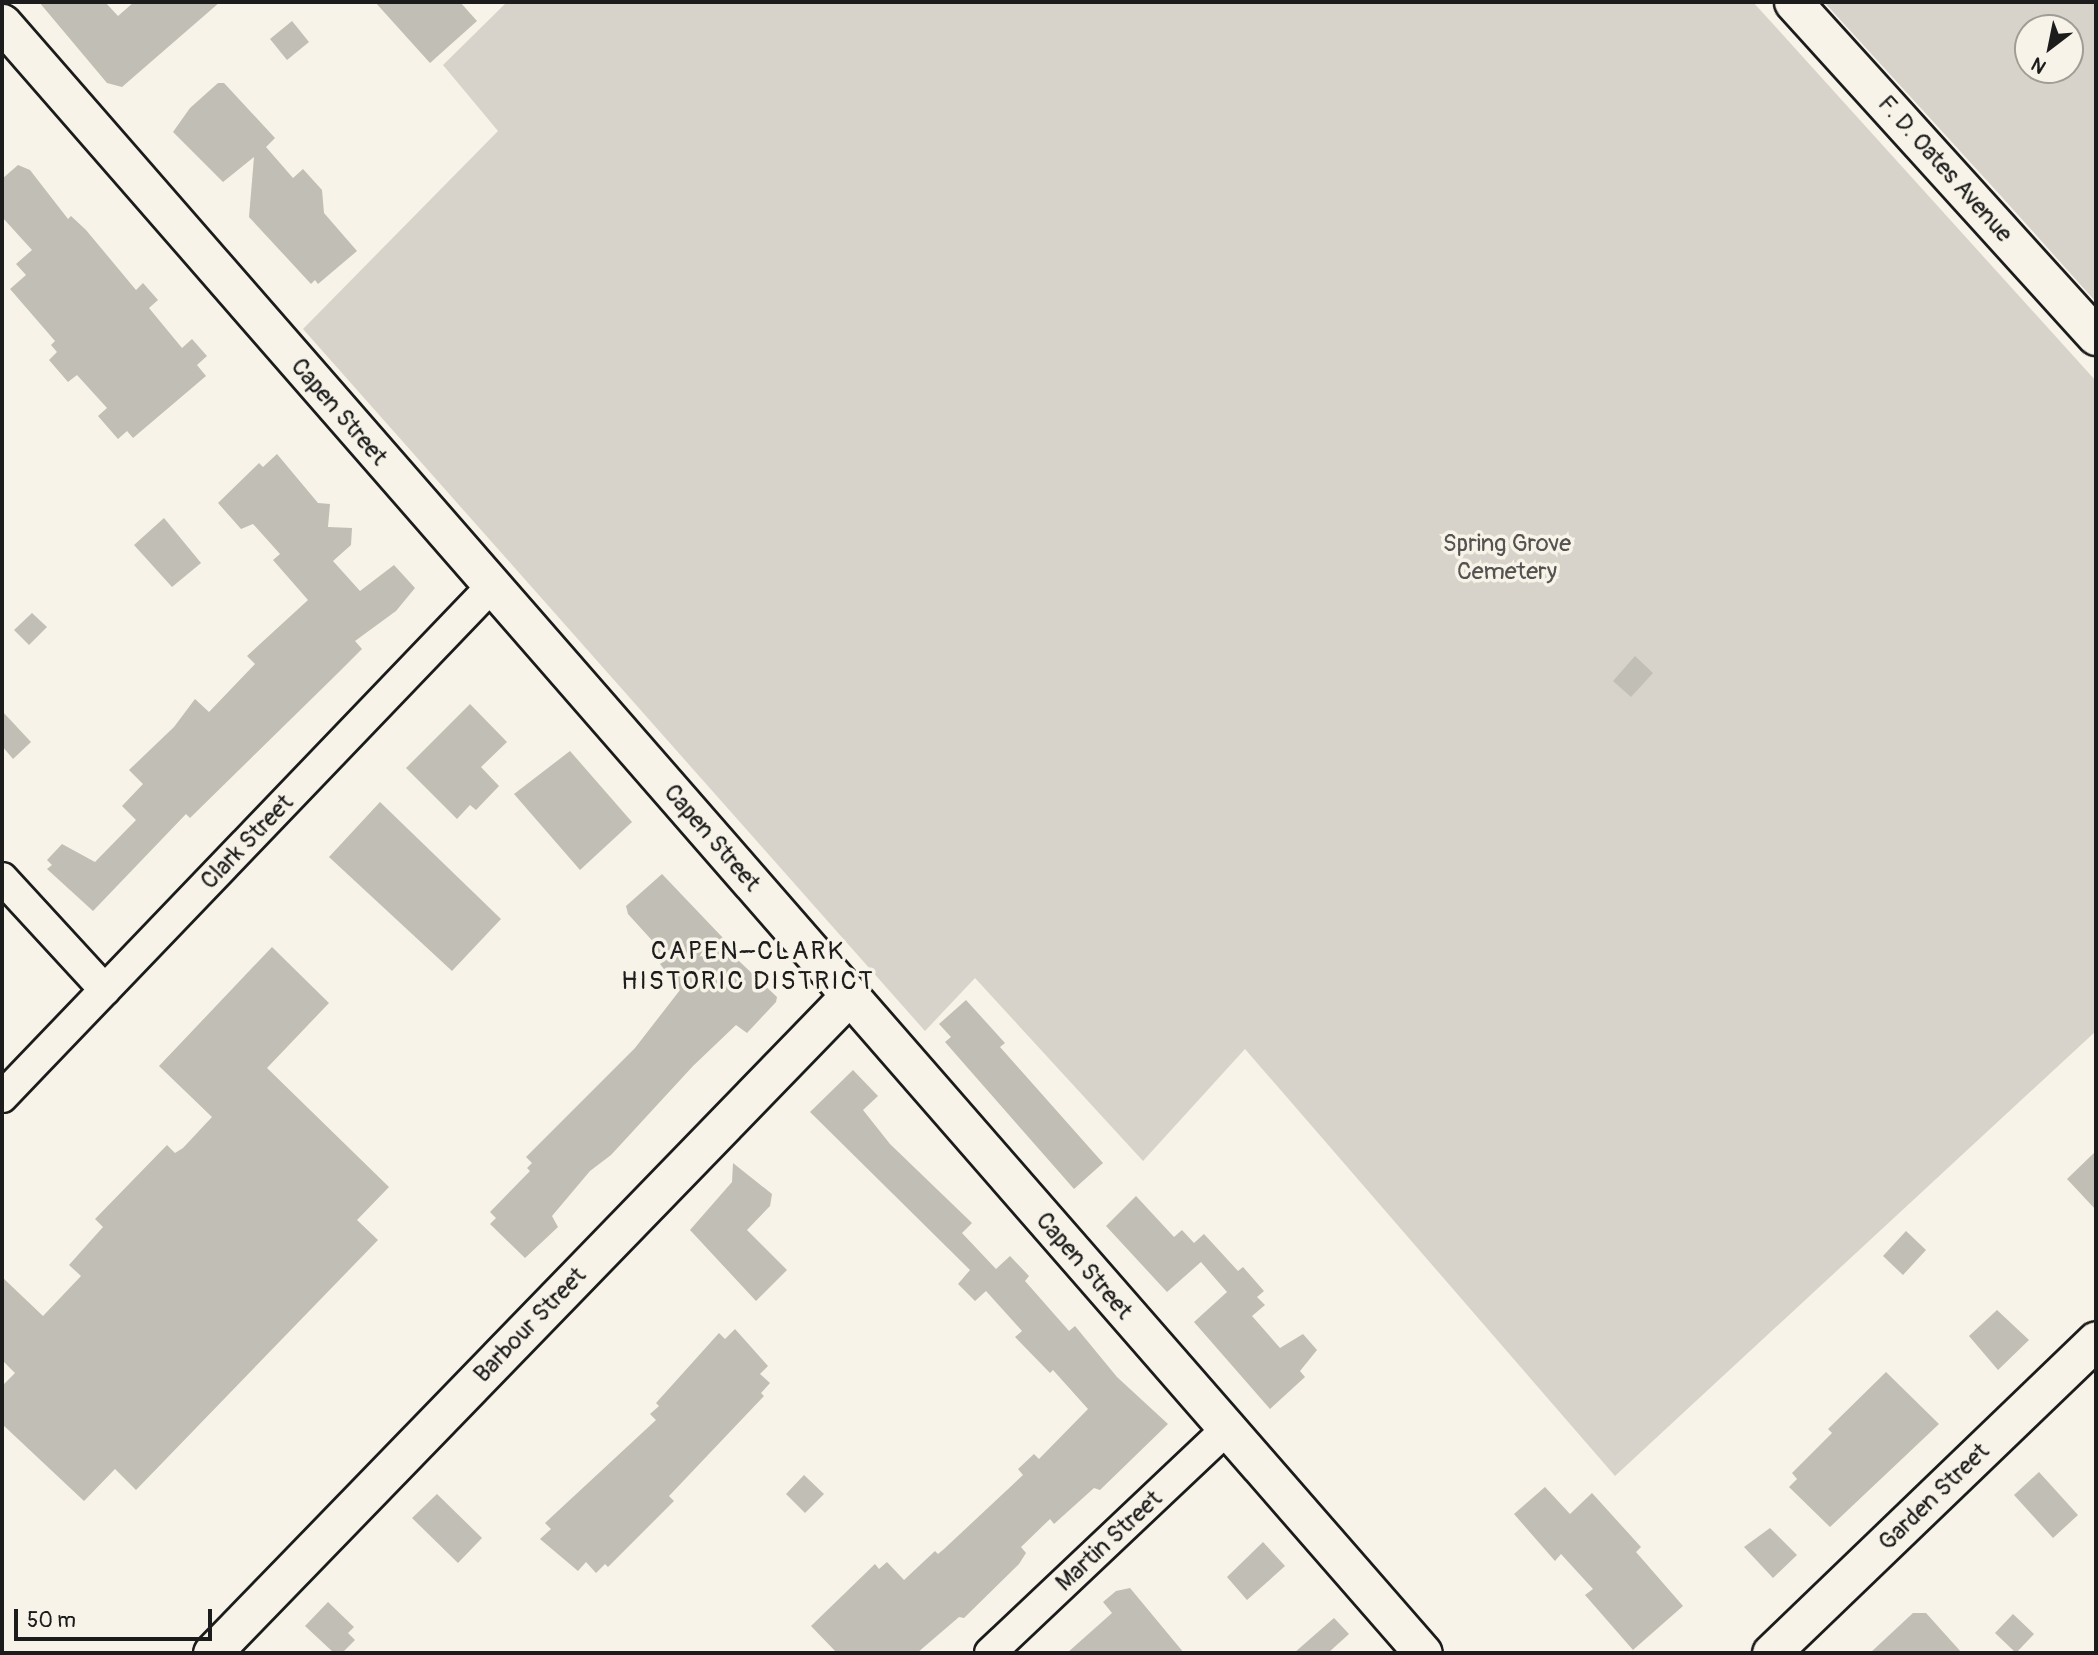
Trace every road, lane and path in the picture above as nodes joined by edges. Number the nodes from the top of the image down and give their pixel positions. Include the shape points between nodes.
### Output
1 (1793, 2) edge
2 (2, 23) edge
3 (2096, 336) edge
4 (491, 587) junction
5 (2, 878) edge
6 (105, 990) junction
7 (848, 997) junction
8 (2, 1097) edge
9 (2096, 1340) edge
10 (1227, 1429) junction
11 (212, 1653) edge
12 (990, 1653) edge
13 (1423, 1653) edge
14 (1771, 1653) edge

1 - 3 street, F. D. Oates Avenue
2 - 4 street, Capen Street
4 - 6 street, Clark Street
4 - 7 street, Capen Street
5 - 6 street
6 - 8 street, Clark Street
7 - 10 street, Capen Street
7 - 11 street, Barbour Street
9 - 14 street, Garden Street
10 - 12 street, Martin Street
10 - 13 street, Capen Street

